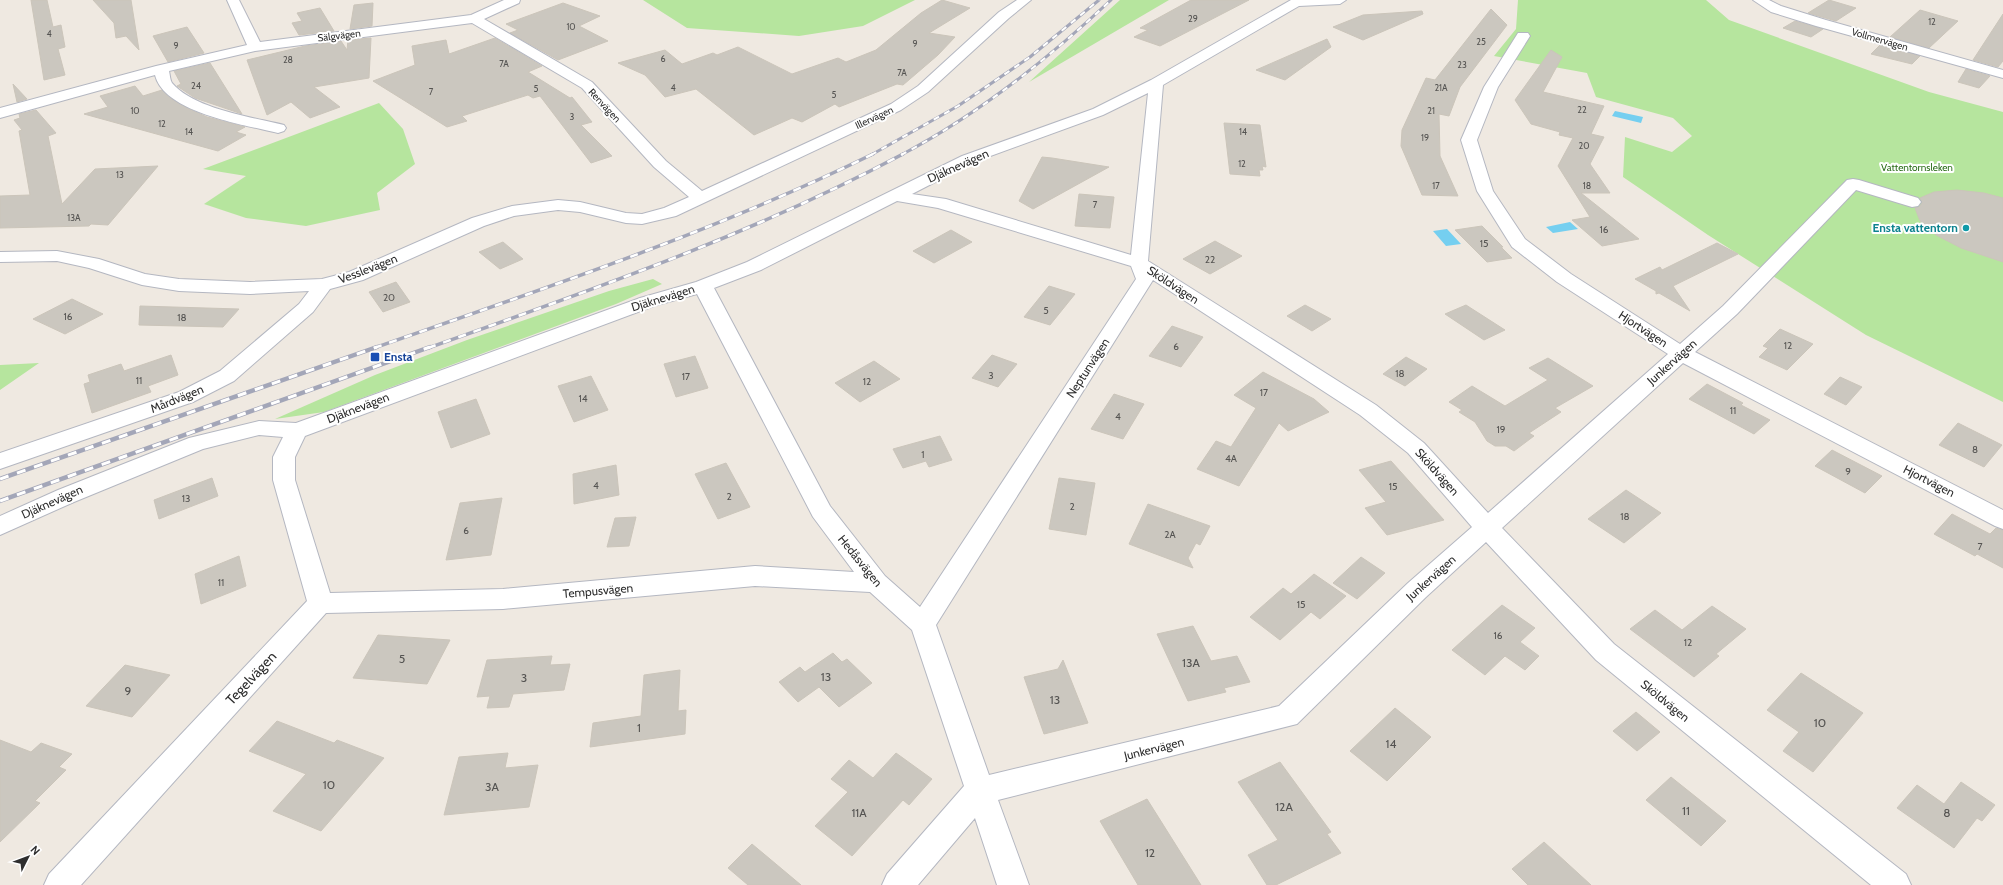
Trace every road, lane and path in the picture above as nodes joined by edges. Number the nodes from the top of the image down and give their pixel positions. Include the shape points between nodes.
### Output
1 (233, 0) edge
2 (514, 0) edge
3 (1025, 0) edge
4 (1340, 0) edge
5 (1759, 0) edge
6 (1298, 1) edge
7 (474, 19) junction
8 (1523, 36) dead end
9 (255, 47) junction
10 (161, 69) junction
11 (2003, 74) edge
12 (1156, 83) junction
13 (1, 109) edge
14 (278, 128) dead end
15 (895, 196) junction
16 (700, 198) junction
17 (1912, 202) dead end
18 (0, 257) edge
19 (1139, 263) junction
20 (323, 285) junction
21 (703, 286) junction
22 (1682, 354) junction
23 (297, 431) junction
24 (0, 461) edge
25 (2003, 520) edge
26 (0, 526) edge
27 (1487, 528) junction
28 (876, 583) junction
29 (320, 603) junction
30 (923, 624) junction
31 (979, 792) junction
32 (60, 885) edge
33 (898, 885) edge
34 (1013, 885) edge
35 (1895, 885) edge

1 - 9 street
2 - 7 street, Sälgvägen
3 - 16 street, Illervägen via 1004,15 923,90 896,107
4 - 6 street
5 - 11 street, Vollmervägen via 1776,9 1822,23
6 - 12 street, Djäknevägen
7 - 9 street, Sälgvägen
7 - 16 street, Renvägen via 587,85 660,164
8 - 22 street, Hjortvägen via 1491,87 1469,140 1485,191 1518,243 1564,278
9 - 10 street, Sälgvägen
10 - 13 street, Sälgvägen
10 - 14 street via 164,83 183,100
12 - 15 street, Djäknevägen via 1098,112 968,159
12 - 19 street, Neptunvägen
15 - 19 street, Sköldvägen via 940,203
15 - 21 street, Djäknevägen via 754,266
16 - 20 street, Vesslevägen via 670,212 642,219 558,204 512,211 478,222 356,276
17 - 22 street, Junkervägen via 1853,184 1730,310
18 - 20 street, Vesslevägen via 57,256 93,262 142,279 179,285 250,288
19 - 27 street, Sköldvägen via 1368,410 1416,448
19 - 30 street, Neptunvägen via 1145,279
20 - 24 street, Mårdvägen via 306,308 227,376 186,397
21 - 23 street, Djäknevägen via 648,302
21 - 28 street, Hedåsvägen via 821,511
22 - 25 street, Hjortvägen
22 - 27 street, Junkervägen
23 - 26 street, Djäknevägen via 259,428 197,443 66,496
23 - 29 street via 284,458 284,480
27 - 31 street, Junkervägen via 1417,590 1287,716
27 - 35 street, Sköldvägen via 1605,652
28 - 29 street, Tempusvägen via 755,576 503,600
28 - 30 street, Hedåsvägen
29 - 32 street, Tegelvägen
30 - 31 street
31 - 33 street
31 - 34 street

